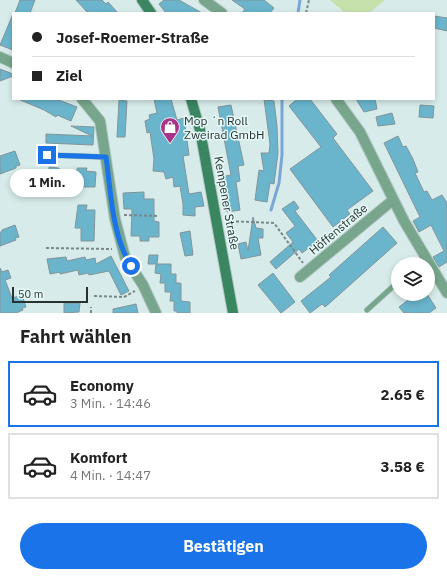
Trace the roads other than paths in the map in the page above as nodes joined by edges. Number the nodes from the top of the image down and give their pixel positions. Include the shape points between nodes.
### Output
1 (142, 0) edge
2 (204, 0) edge
3 (150, 12) edge
4 (221, 12) edge
5 (0, 57) edge
6 (12, 63) edge
7 (83, 100) edge
8 (191, 100) edge
9 (337, 100) edge
10 (47, 155) dead end
11 (106, 157) junction
12 (393, 200) junction
13 (422, 257) edge
14 (300, 277) dead end
15 (435, 277) edge
16 (391, 288) edge
17 (447, 293) edge
18 (367, 310) dead end
19 (156, 313) edge
20 (233, 313) edge

1 - 3 main road
2 - 4 street
5 - 6 street
7 - 11 street via 100,121
8 - 20 main road, Kempener Straße via 200,130
9 - 12 street via 360,132
10 - 11 lane
11 - 19 street via 114,214 125,257 144,287
12 - 13 street
12 - 14 street, Höffenstraße
15 - 17 street
16 - 18 lane

